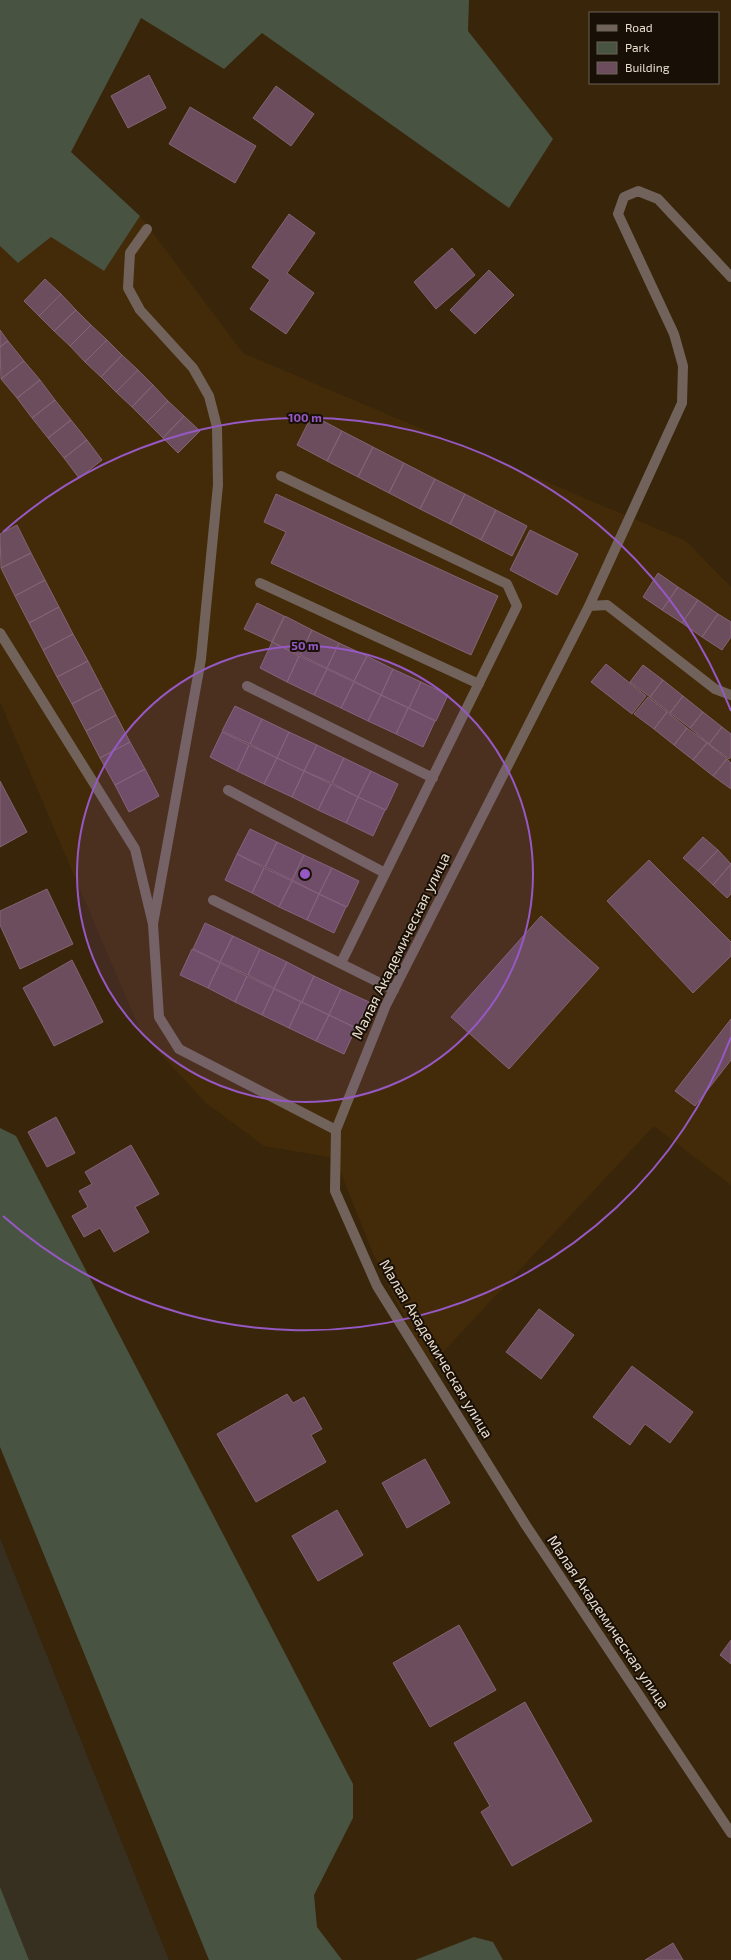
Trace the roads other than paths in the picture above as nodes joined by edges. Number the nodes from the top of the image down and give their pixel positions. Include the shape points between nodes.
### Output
1 (147, 229) dead end
2 (731, 277) edge
3 (281, 476) dead end
4 (260, 583) dead end
5 (588, 606) junction
6 (0, 633) edge
7 (479, 684) junction
8 (247, 686) dead end
9 (731, 694) edge
10 (432, 778) junction
11 (228, 790) dead end
12 (385, 873) junction
13 (213, 900) dead end
14 (153, 924) junction
15 (341, 963) junction
16 (394, 990) junction
17 (336, 1130) junction
18 (731, 1833) edge

1 - 14 street via 130,253 128,288 140,310 193,368 209,396 217,427 218,485 201,659
2 - 5 street, Малая Академическая улица via 658,199 638,191 624,197 618,214 674,334 683,366 682,403
3 - 7 street via 507,584 517,606
4 - 7 street
5 - 9 street via 607,605 715,689
5 - 16 street, Малая Академическая улица
6 - 14 street via 135,849
7 - 10 street
8 - 10 street
10 - 12 street
11 - 12 street
12 - 15 street
13 - 15 street
14 - 17 street via 159,1017 179,1049
15 - 16 street
16 - 17 street, Малая Академическая улица
17 - 18 street, Малая Академическая улица via 335,1191 377,1286 525,1524

